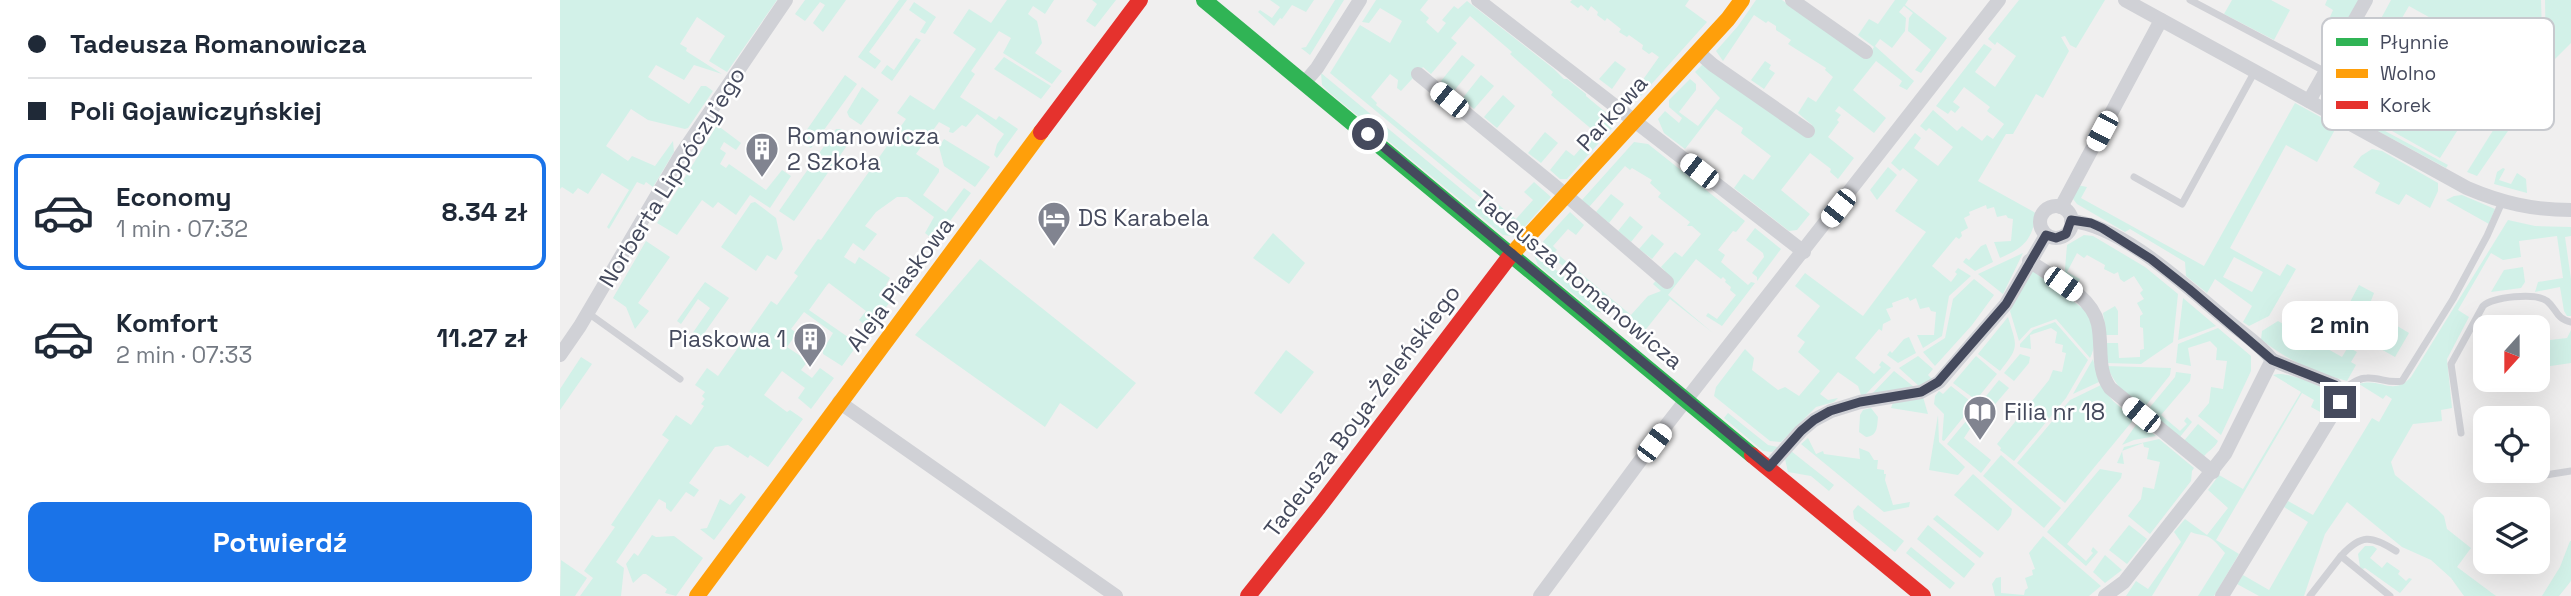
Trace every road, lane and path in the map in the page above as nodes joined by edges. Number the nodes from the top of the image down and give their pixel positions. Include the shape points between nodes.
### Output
1 (786, 0) edge
2 (1140, 0) edge
3 (1204, 0) edge
4 (1360, 0) edge
5 (1478, 0) edge
6 (1742, 0) edge
7 (1792, 0) edge
8 (1999, 0) edge
9 (2125, 0) edge
10 (2190, 0) edge
11 (2366, 0) edge
12 (2356, 18) edge
13 (2161, 20) junction
14 (1698, 52) junction
15 (1866, 52) dead end
16 (2322, 70) edge
17 (2255, 71) junction
18 (1419, 74) dead end
19 (2322, 79) edge
20 (1305, 82) junction
21 (2309, 102) junction
22 (2322, 109) edge
23 (1635, 122) junction
24 (2360, 130) edge
25 (1808, 131) dead end
26 (2134, 177) dead end
27 (1567, 196) junction
28 (2502, 202) junction
29 (2061, 207) junction
30 (2571, 210) edge
31 (2071, 220) junction
32 (2046, 235) junction
33 (1804, 252) junction
34 (1513, 255) junction
35 (2029, 261) junction
36 (1667, 282) dead end
37 (587, 313) junction
38 (2571, 322) edge
39 (560, 355) edge
40 (2272, 360) junction
41 (680, 379) dead end
42 (2340, 391) junction
43 (1687, 399) junction
44 (839, 402) junction
45 (2461, 433) dead end
46 (1769, 467) junction
47 (2571, 471) edge
48 (2213, 472) junction
49 (2550, 474) edge
50 (2396, 551) dead end
51 (2341, 556) junction
52 (697, 596) edge
53 (1116, 596) edge
54 (1248, 596) edge
55 (1540, 596) edge
56 (1923, 596) edge
57 (2105, 596) edge
58 (2222, 596) edge
59 (2310, 596) edge
60 (2390, 596) edge

1 - 37 street, Norberta Lippóczy'ego via 680,156
2 - 44 street, Aleja Piaskowa
3 - 20 street, Tadeusza Romanowicza
4 - 20 street
5 - 23 street
6 - 14 street, Parkowa
7 - 15 street
8 - 33 street
9 - 13 street
10 - 16 lane
11 - 12 street
13 - 17 street
13 - 29 street
14 - 23 street, Parkowa
14 - 25 street
17 - 21 street
17 - 26 lane via 2182,204
18 - 27 street
19 - 21 street
20 - 34 street, Tadeusza Romanowicza
21 - 22 street
23 - 27 street, Parkowa
23 - 33 street
24 - 28 street
27 - 34 street, Parkowa
27 - 36 street
28 - 30 street
28 - 42 lane via 2453,299 2402,381 2362,378
29 - 31 street
29 - 32 street via 2043,212 2040,227
31 - 32 street via 2066,234
31 - 40 street via 2102,228 2151,259
32 - 35 street
33 - 43 street
34 - 43 street, Tadeusza Romanowicza
34 - 54 street, Tadeusza Boya-Żeleńskiego
35 - 46 street via 2006,304 1938,382 1921,392 1830,411 1801,431
35 - 48 street via 2094,313 2102,373 2110,388
37 - 39 street, Norberta Lippóczy'ego
37 - 41 lane
38 - 45 lane via 2538,298 2500,298 2483,306 2451,364
40 - 42 street via 2327,381
40 - 48 street
42 - 58 street via 2336,409
43 - 46 street, Tadeusza Romanowicza
43 - 55 street
44 - 52 street, Aleja Piaskowa
44 - 53 street
46 - 56 street, Tadeusza Romanowicza
47 - 49 lane
48 - 57 street via 2124,582
50 - 51 lane via 2364,539
51 - 59 lane
51 - 60 lane

